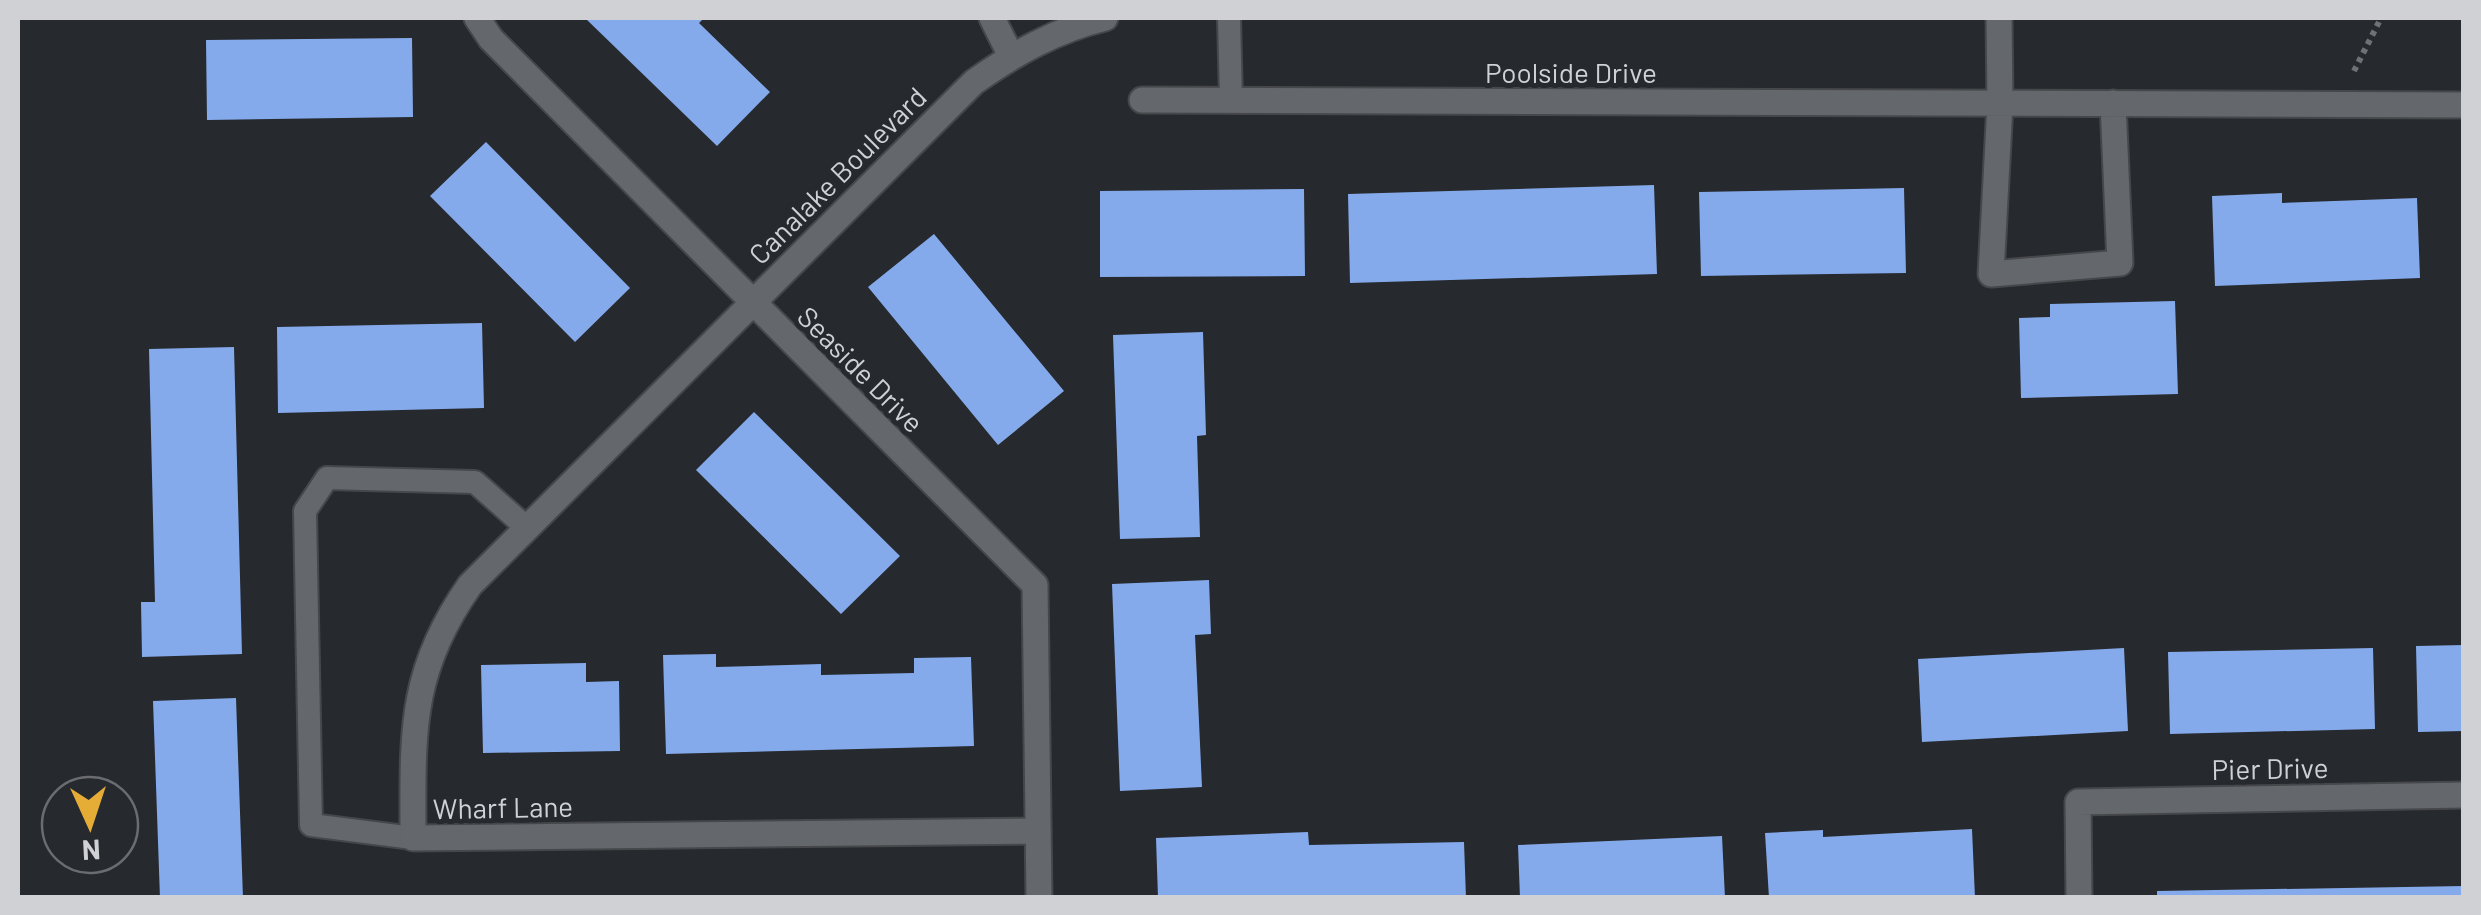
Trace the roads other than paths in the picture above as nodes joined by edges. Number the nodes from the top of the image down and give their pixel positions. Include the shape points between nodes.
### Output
1 (477, 18) edge
2 (992, 18) edge
3 (1105, 18) edge
4 (1229, 18) edge
5 (2000, 18) edge
6 (1010, 56) junction
7 (1142, 100) dead end
8 (1231, 100) junction
9 (2113, 103) junction
10 (2000, 104) junction
11 (2464, 105) edge
12 (752, 302) junction
13 (638, 416) joint
14 (526, 528) junction
15 (2464, 794) edge
16 (1038, 830) junction
17 (413, 838) junction
18 (1039, 898) edge
19 (2079, 898) edge

1 - 12 street, Seaside Drive via 490,39
2 - 6 street
3 - 6 street, Canalake Boulevard
4 - 8 lane
5 - 10 street
6 - 12 street, Canalake Boulevard via 974,82
7 - 8 street, Poolside Drive
8 - 10 street, Poolside Drive
9 - 10 street, Poolside Drive
9 - 10 street via 2120,263 1991,274
9 - 11 street, Poolside Drive
12 - 13 street, Canalake Boulevard
12 - 16 street, Seaside Drive via 1035,585
13 - 14 street, Wharf Lane
14 - 17 street, Wharf Lane via 470,585 431,654 412,731
14 - 17 lane via 475,482 327,478 304,511 310,824
15 - 19 street, Pier Drive via 2078,802
16 - 17 street, Wharf Lane
16 - 18 street, Seaside Drive

